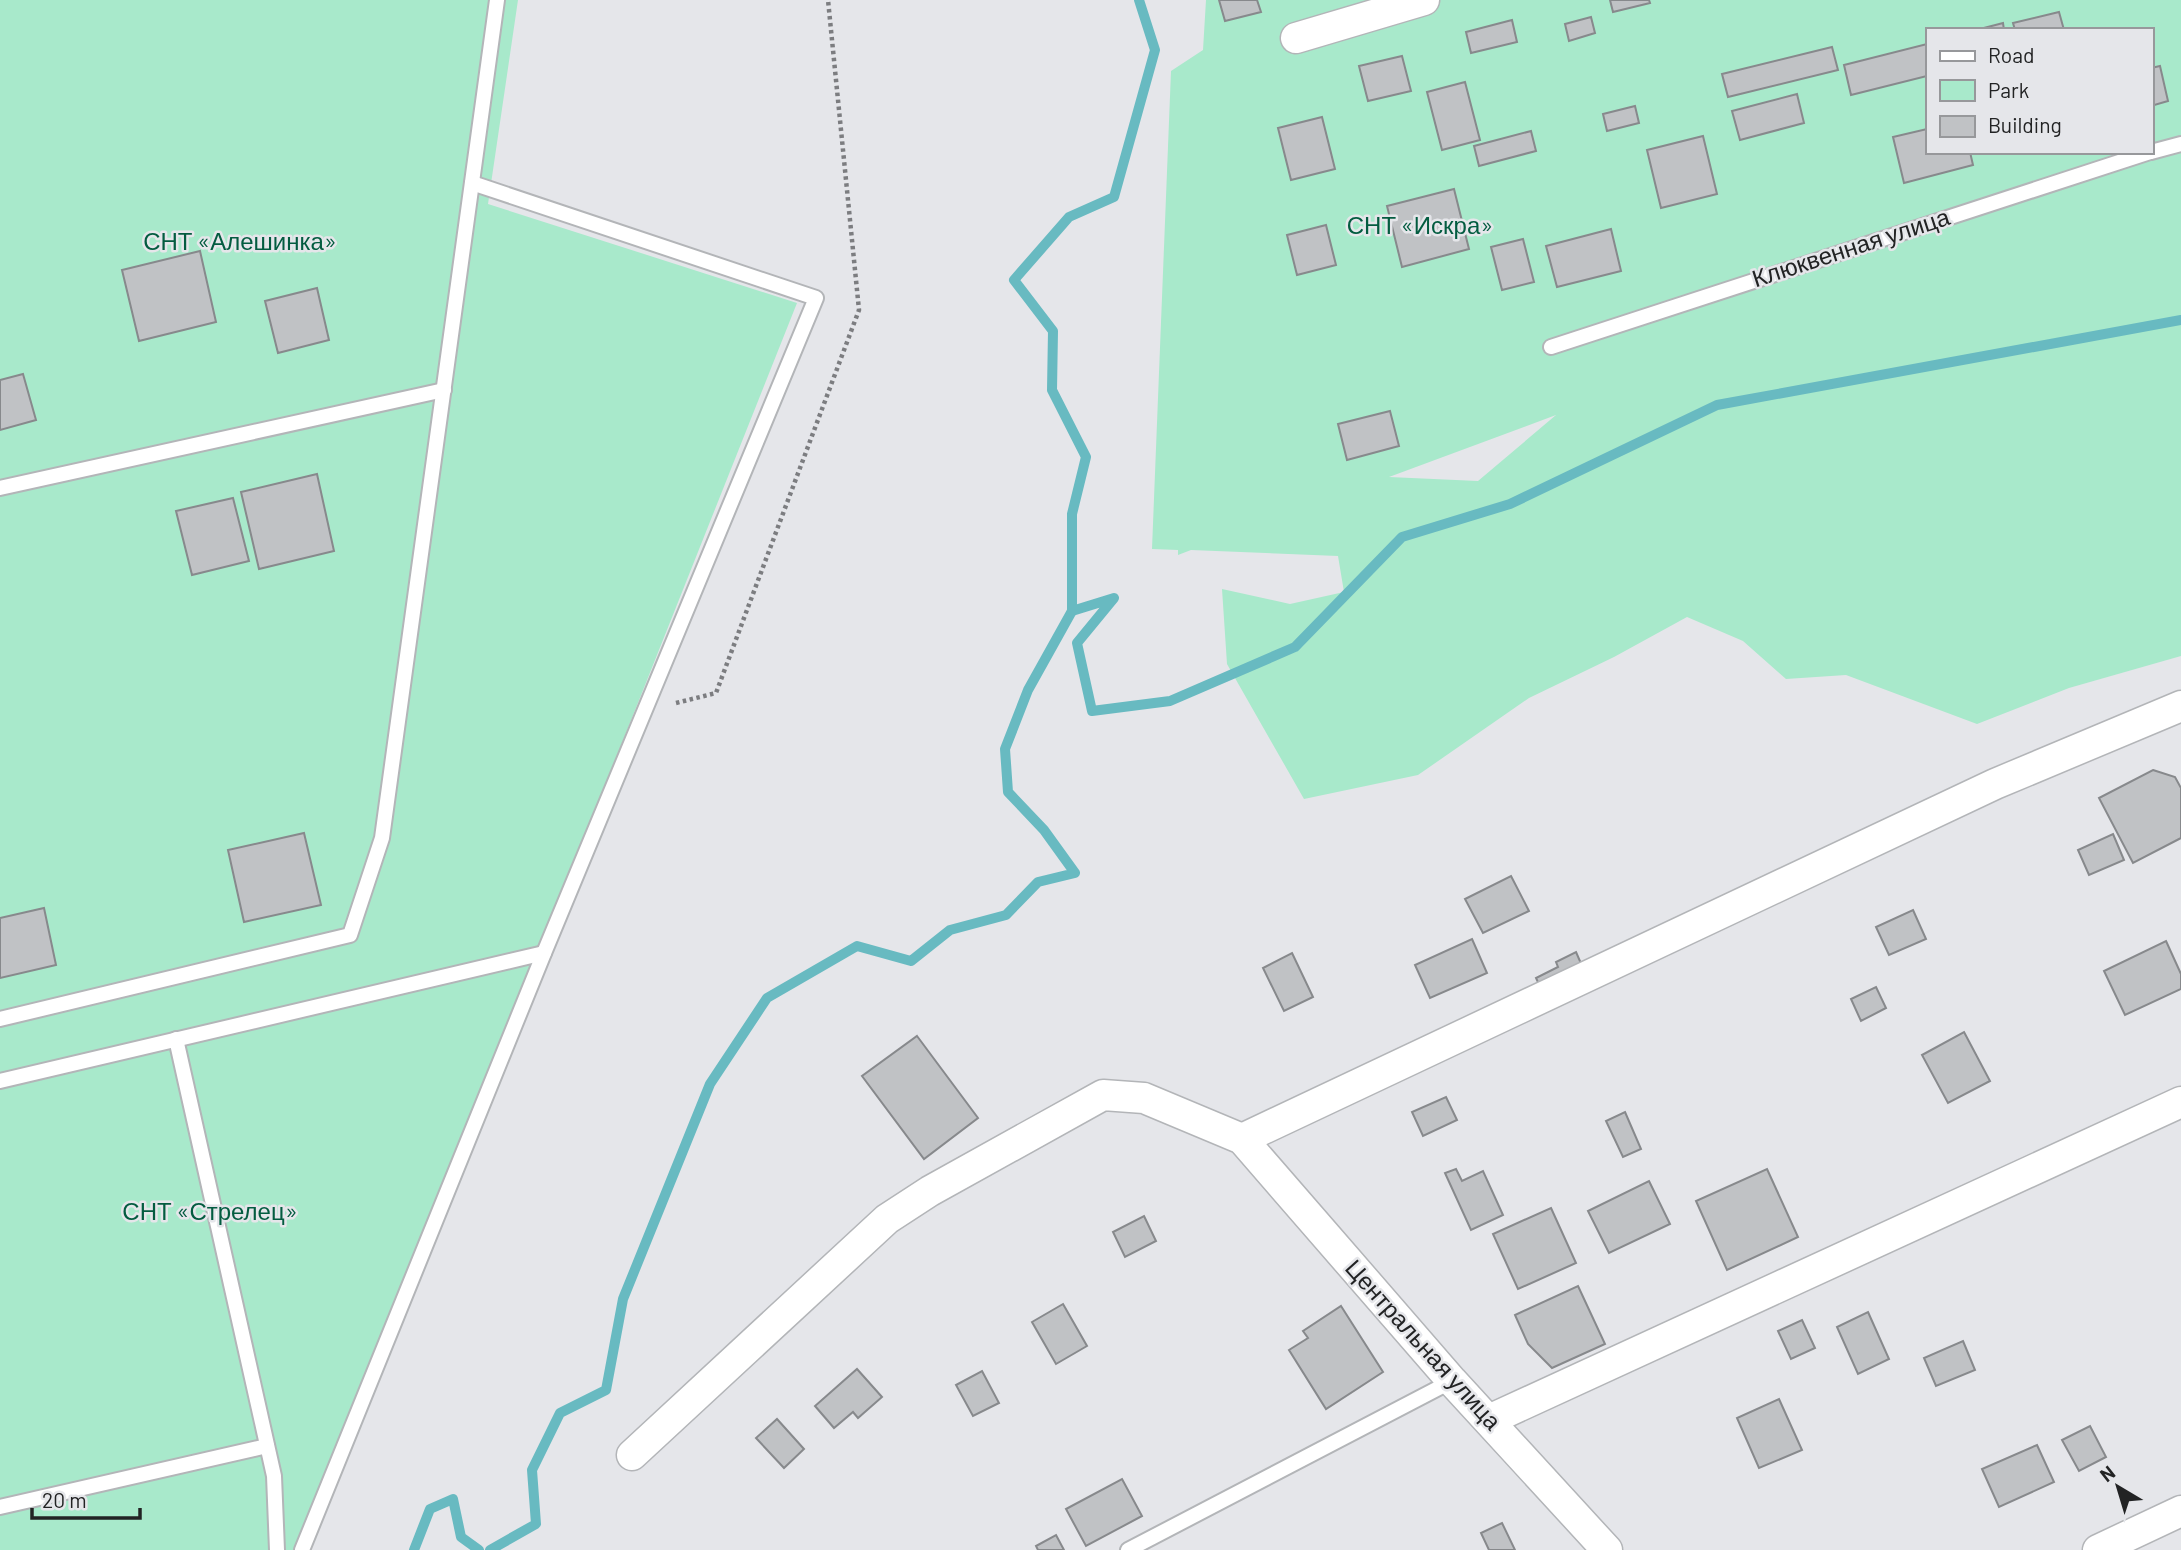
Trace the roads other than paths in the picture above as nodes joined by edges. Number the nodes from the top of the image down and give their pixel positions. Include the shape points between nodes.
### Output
1 (497, 0) edge
2 (1424, 0) edge
3 (1296, 38) dead end
4 (2181, 144) edge
5 (2153, 151) edge
6 (2145, 154) edge
7 (472, 183) junction
8 (1552, 346) dead end
9 (444, 390) junction
10 (0, 488) edge
11 (2181, 706) edge
12 (544, 953) junction
13 (0, 1019) edge
14 (176, 1039) junction
15 (0, 1081) edge
16 (2181, 1102) edge
17 (1242, 1139) junction
18 (1452, 1381) junction
19 (1489, 1420) junction
20 (267, 1446) junction
21 (632, 1455) dead end
22 (0, 1507) edge
23 (2181, 1511) edge
24 (277, 1550) edge
25 (302, 1550) edge
26 (1128, 1550) edge
27 (1607, 1550) edge
28 (2098, 1550) edge

1 - 7 lane
2 - 3 street
4 - 5 lane, Клюквенная улица
6 - 8 lane, Клюквенная улица
7 - 9 lane
7 - 12 lane via 817,298
9 - 10 lane
9 - 13 lane via 382,838 350,935
11 - 17 street via 1995,784
12 - 14 lane
12 - 25 lane
14 - 15 lane
14 - 20 lane
16 - 19 street
17 - 18 street, Центральная улица
17 - 21 street via 1144,1098 1103,1096 887,1219
18 - 19 street, Центральная улица
18 - 26 lane
19 - 27 street, Центральная улица
20 - 22 lane
20 - 24 lane via 274,1476
23 - 28 street

